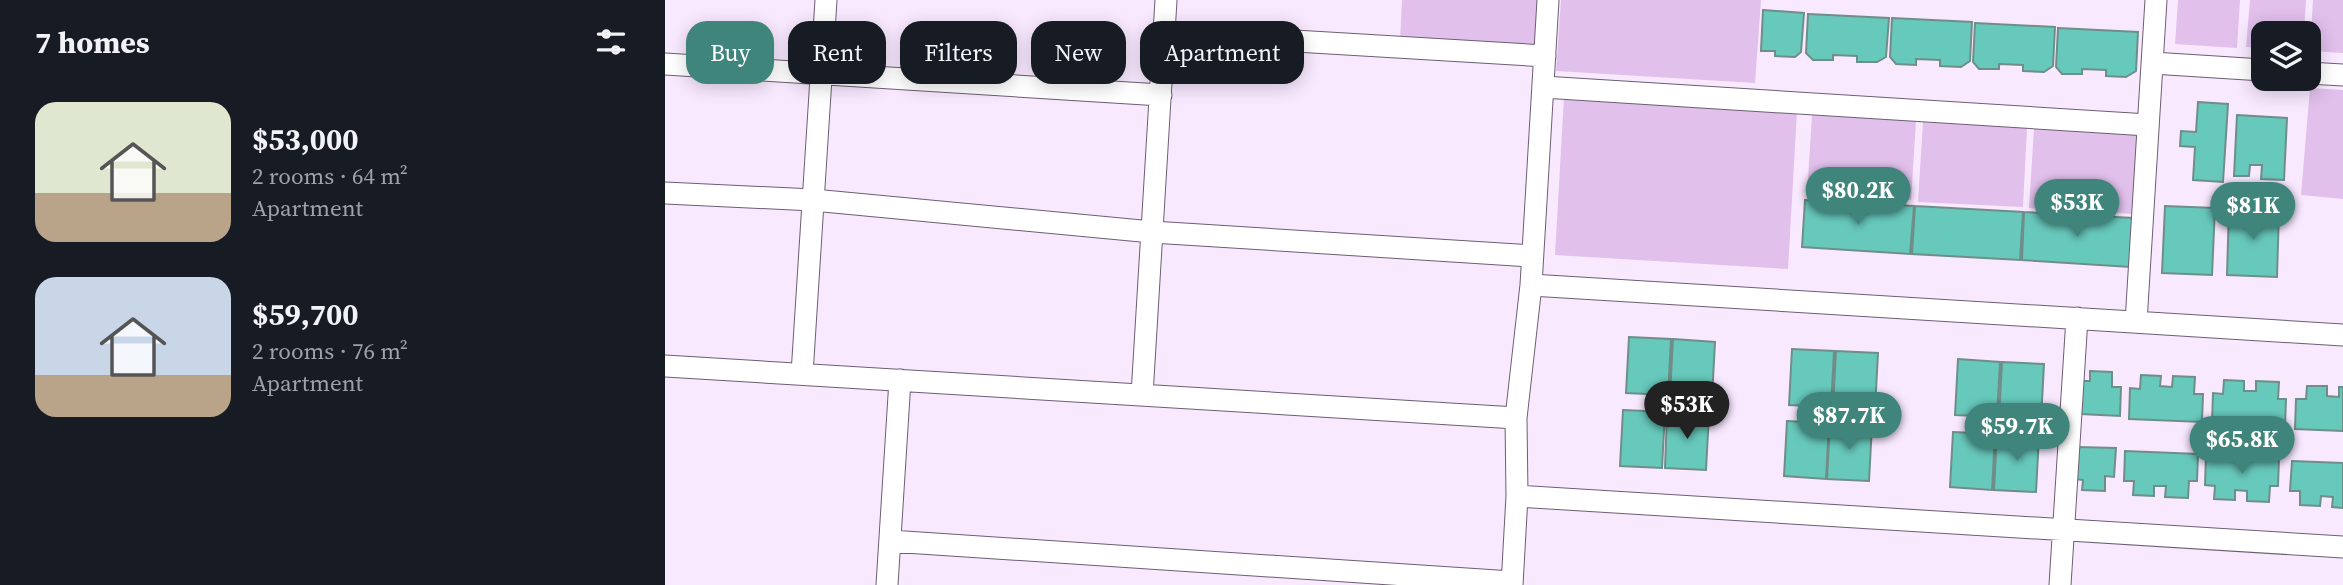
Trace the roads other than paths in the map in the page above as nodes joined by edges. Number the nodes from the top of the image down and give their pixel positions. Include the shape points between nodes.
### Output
1 (826, 0) edge
2 (1166, 0) edge
3 (1549, 0) edge
4 (2156, 0) edge
5 (825, 21) edge
6 (1165, 21) edge
7 (1304, 41) edge
8 (1545, 56) junction
9 (2152, 63) junction
10 (665, 64) edge
11 (2251, 69) edge
12 (788, 71) edge
13 (2321, 74) edge
14 (2343, 75) edge
15 (886, 77) edge
16 (820, 84) edge
17 (1161, 84) edge
18 (1543, 87) junction
19 (1161, 94) junction
20 (2148, 125) junction
21 (665, 193) edge
22 (813, 200) junction
23 (1152, 232) junction
24 (1532, 256) junction
25 (1531, 285) junction
26 (2077, 318) junction
27 (2136, 322) junction
28 (2343, 335) edge
29 (665, 366) edge
30 (802, 374) junction
31 (900, 380) junction
32 (1142, 396) junction
33 (1517, 418) junction
34 (1517, 496) junction
35 (2063, 529) junction
36 (890, 541) junction
37 (2343, 547) edge
38 (1512, 583) edge
39 (887, 585) edge
40 (2060, 585) edge

1 - 5 street
2 - 6 street
3 - 8 street
4 - 9 street
7 - 8 street
8 - 18 street
9 - 11 street
9 - 20 street
10 - 12 street
13 - 14 street
15 - 19 street
16 - 22 street
17 - 19 street
18 - 20 street
18 - 24 street
19 - 23 street
20 - 27 street
21 - 22 street
22 - 23 street
22 - 30 street
23 - 24 street
23 - 32 street
24 - 25 street
25 - 26 street
25 - 33 street
26 - 27 street
26 - 35 street
27 - 28 street
29 - 30 street
30 - 31 street
31 - 32 street
31 - 36 street
32 - 33 street
33 - 34 street
34 - 35 street
34 - 38 street
35 - 37 street
35 - 40 street
36 - 38 street
36 - 39 street

